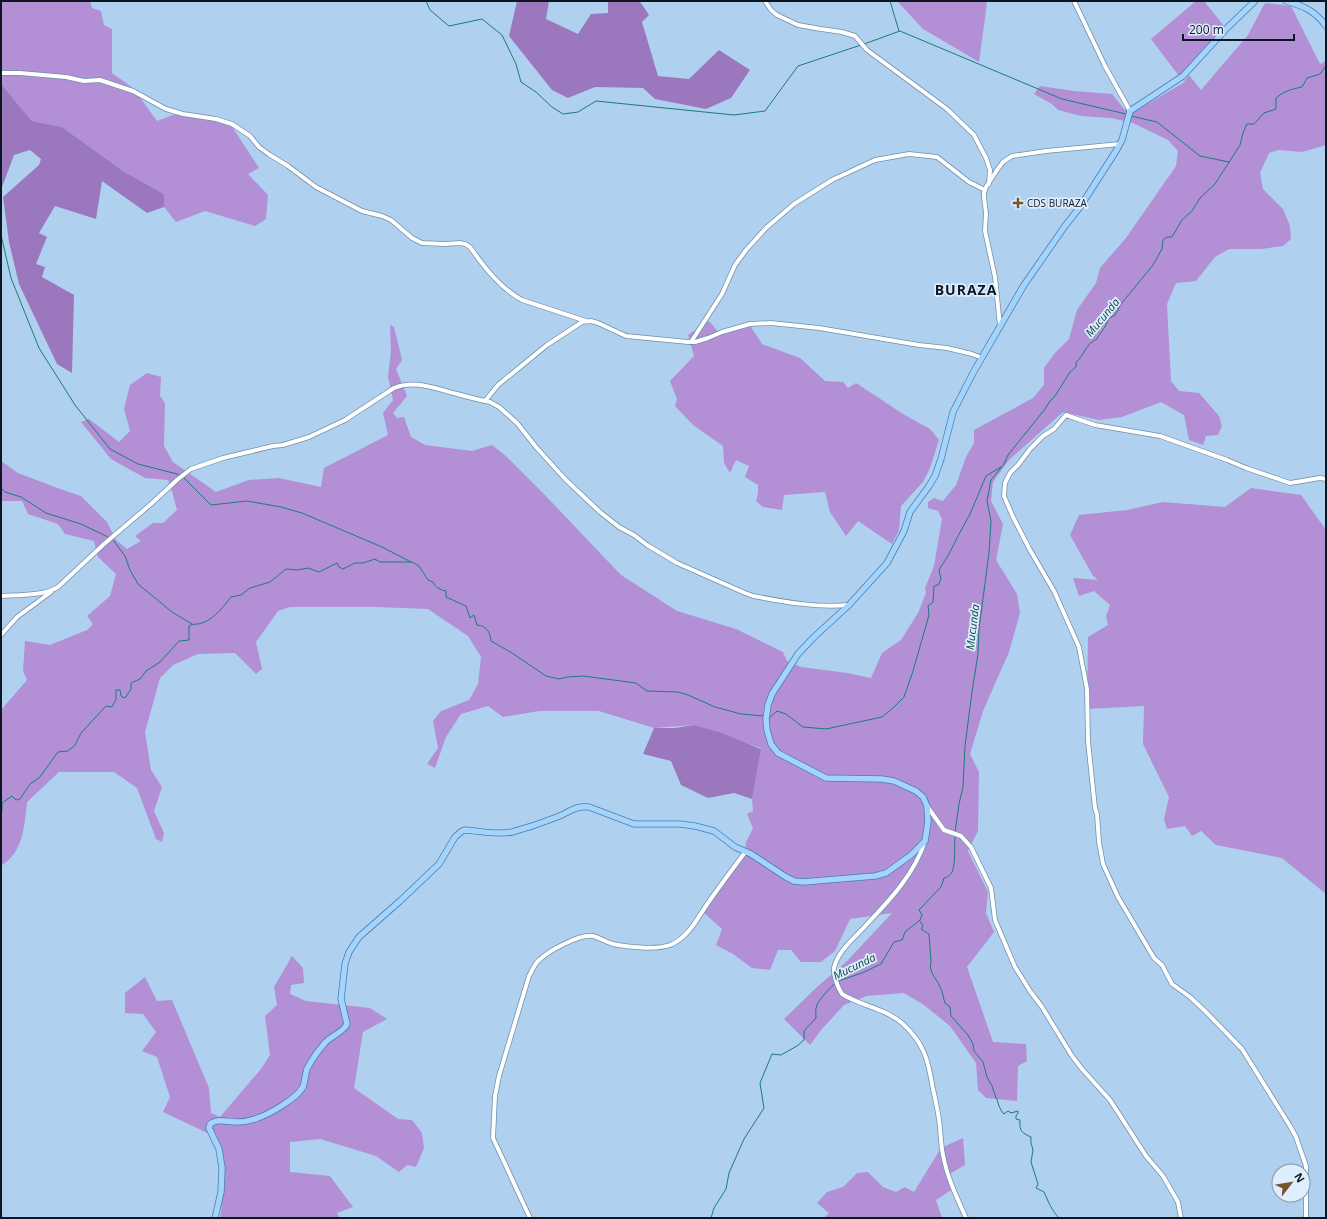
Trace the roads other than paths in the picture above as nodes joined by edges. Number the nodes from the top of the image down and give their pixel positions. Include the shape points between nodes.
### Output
1 (765, 1) edge
2 (1074, 1) edge
3 (1255, 1) edge
4 (1286, 1) edge
5 (1326, 26) edge
6 (1, 73) edge
7 (1130, 111) junction
8 (1120, 144) junction
9 (989, 184) junction
10 (985, 190) junction
11 (586, 321) junction
12 (1000, 326) junction
13 (691, 342) junction
14 (982, 358) junction
15 (485, 401) junction
16 (1326, 479) edge
17 (53, 590) junction
18 (1, 596) edge
19 (848, 605) junction
20 (1, 635) edge
21 (928, 806) junction
22 (925, 841) junction
23 (746, 851) junction
24 (215, 1218) edge
25 (530, 1218) edge
26 (966, 1218) edge
27 (1181, 1218) edge
28 (1306, 1218) edge

1 - 9 street via 771,10 798,25 855,36 867,50 946,109 974,135 990,170
2 - 7 street
3 - 7 main road via 1184,76
4 - 5 main road via 1315,13
6 - 11 street via 66,77 84,81 100,80 133,91 166,109 232,124 250,136 270,156 316,187 362,211 391,220 422,244 465,244 499,283 516,297
7 - 8 main road
8 - 9 street via 1012,156 1003,162
8 - 12 main road via 1084,202 1031,274
9 - 10 street
10 - 12 street via 985,231 995,277
10 - 13 street via 969,182 937,157 909,154 875,160 832,180 794,204 766,228 746,250
11 - 13 street via 598,323 630,337
11 - 15 street via 547,345 498,385
12 - 14 main road
13 - 14 street via 750,324 771,323 947,348
14 - 19 main road via 953,412 935,476 912,509 904,531 884,568
15 - 17 street via 425,385 404,385 388,391 345,420 309,437 222,458 191,469
15 - 19 street via 509,415 565,479 600,512 619,527 677,562 753,596 806,605
16 - 28 street via 1290,483 1160,436 1095,425 1066,414 1054,429 1030,449 1010,473 1005,484 1004,496 1030,550 1054,591 1079,647 1087,689 1088,741 1103,864 1118,897 1172,984 1190,997 1242,1049 1285,1117 1296,1137 1306,1166
17 - 18 street
17 - 20 street via 14,620
19 - 21 main road via 798,654 772,694 766,717 771,744 778,753 826,778 894,781 923,797
21 - 22 main road
21 - 27 street via 944,830 964,839 971,847 990,886 994,920 1015,967 1075,1060 1110,1100 1146,1156 1163,1176 1178,1202
22 - 23 main road via 912,855 884,874 804,882 786,877
22 - 26 street via 912,870 891,898 847,946 836,961 834,969 842,994 892,1016 908,1029 923,1048 938,1111 943,1157 954,1192
23 - 24 main road via 735,847 716,832 695,826 669,823 634,824 584,806 511,832 462,831 455,837 439,864 360,936 349,952 341,999 346,1024 315,1055 301,1090 266,1115 237,1122 215,1121 210,1124 209,1128 219,1149 222,1168 221,1192
23 - 25 street via 695,924 670,945 629,946 584,936 549,952 533,968 499,1076 495,1096 493,1138

